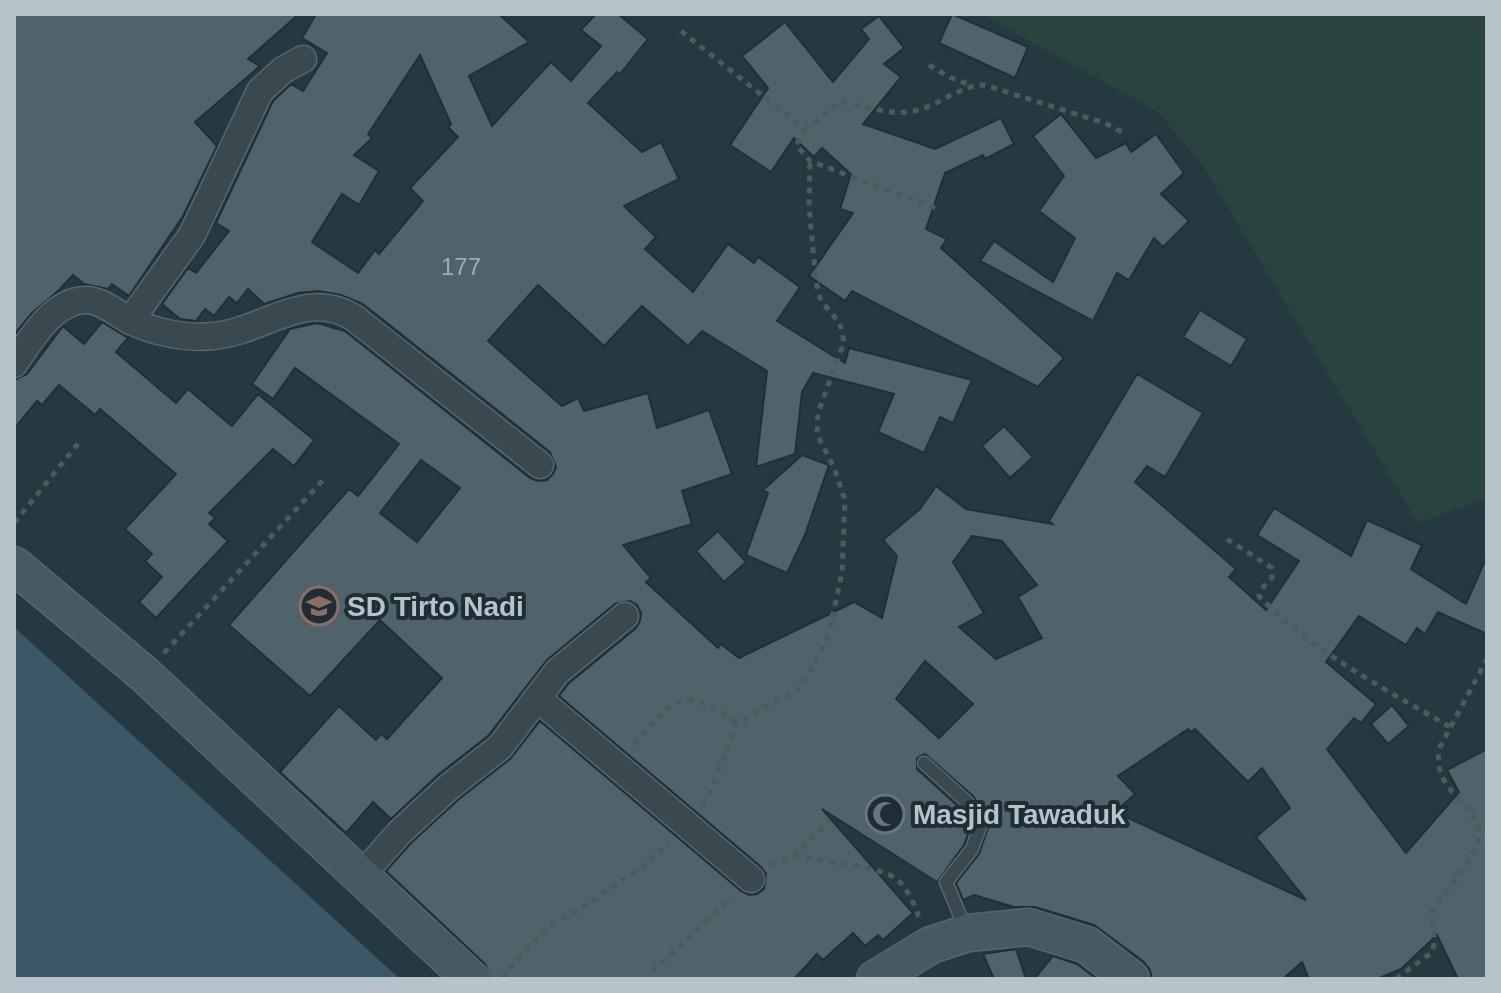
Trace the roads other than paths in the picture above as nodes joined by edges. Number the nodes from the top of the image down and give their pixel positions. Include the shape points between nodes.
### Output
1 (303, 59) dead end
2 (130, 321) junction
3 (14, 364) edge
4 (540, 465) dead end
5 (14, 565) edge
6 (625, 616) dead end
7 (537, 698) junction
8 (924, 763) dead end
9 (361, 876) junction
10 (751, 879) dead end
11 (968, 933) junction
12 (471, 979) edge
13 (875, 979) edge
14 (1131, 979) edge

1 - 2 street via 260,91 192,235
2 - 3 street via 100,303 70,303 55,313
2 - 4 street via 166,333 210,337 312,306 338,308
5 - 9 street via 144,674
6 - 7 street via 557,672
7 - 9 street via 500,747 429,805
7 - 10 street
8 - 11 lane via 967,802 981,824 972,849 946,882
9 - 12 street
11 - 13 street via 931,945
11 - 14 street via 1029,927 1087,945

